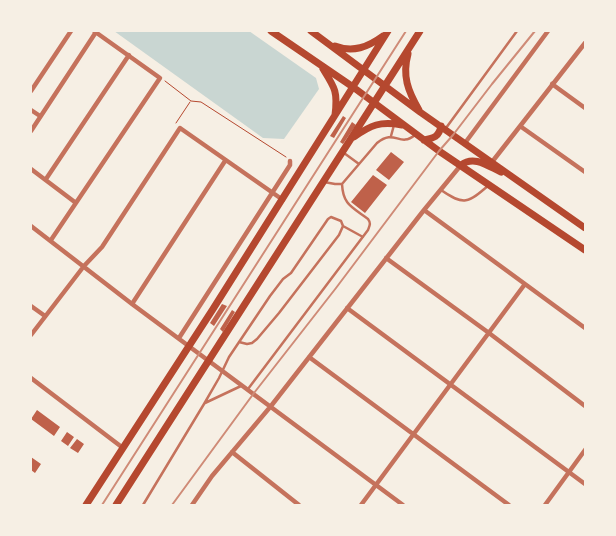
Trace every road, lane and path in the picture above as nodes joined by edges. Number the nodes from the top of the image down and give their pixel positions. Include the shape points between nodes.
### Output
1 (71, 31) edge
2 (271, 31) edge
3 (311, 31) edge
4 (420, 31) edge
5 (517, 31) edge
6 (548, 31) edge
7 (95, 32) edge
8 (388, 32) edge
9 (585, 43) edge
10 (329, 44) junction
11 (410, 47) junction
12 (129, 55) junction
13 (320, 65) junction
14 (364, 71) junction
15 (160, 78) junction
16 (552, 84) junction
17 (384, 86) junction
18 (353, 87) junction
19 (31, 91) edge
20 (191, 101) junction
21 (374, 103) junction
22 (585, 108) edge
23 (31, 110) edge
24 (420, 112) junction
25 (40, 116) junction
26 (335, 118) junction
27 (394, 124) junction
28 (404, 125) junction
29 (520, 126) junction
30 (180, 128) junction
31 (443, 128) junction
32 (31, 131) edge
33 (416, 134) junction
34 (391, 136) junction
35 (424, 140) junction
36 (350, 141) junction
37 (465, 143) junction
38 (342, 152) junction
39 (225, 160) junction
40 (290, 160) joint
41 (492, 162) junction
42 (360, 164) junction
43 (461, 165) junction
44 (31, 169) edge
45 (585, 172) edge
46 (510, 175) junction
47 (46, 179) junction
48 (324, 182) junction
49 (342, 184) junction
50 (490, 185) junction
51 (441, 190) junction
52 (273, 192) junction
53 (283, 200) junction
54 (76, 203) junction
55 (424, 210) junction
56 (31, 226) edge
57 (343, 226) junction
58 (585, 228) edge
59 (362, 237) junction
60 (51, 240) junction
61 (585, 250) edge
62 (386, 258) junction
63 (84, 266) junction
64 (525, 284) junction
65 (132, 304) junction
66 (31, 306) edge
67 (347, 308) junction
68 (45, 316) junction
69 (585, 328) edge
70 (489, 333) junction
71 (31, 335) edge
72 (179, 338) junction
73 (239, 342) junction
74 (190, 346) junction
75 (309, 357) junction
76 (209, 360) junction
77 (223, 370) junction
78 (31, 378) edge
79 (451, 384) junction
80 (242, 385) junction
81 (248, 389) junction
82 (204, 404) junction
83 (271, 406) junction
84 (585, 406) edge
85 (414, 434) junction
86 (123, 448) junction
87 (585, 450) edge
88 (232, 452) junction
89 (569, 472) junction
90 (585, 484) edge
91 (376, 485) junction
92 (194, 504) edge
93 (86, 505) edge
94 (116, 505) edge
95 (143, 505) edge
96 (299, 505) edge
97 (361, 505) edge
98 (403, 505) edge
99 (509, 505) edge
100 (545, 505) edge

1 - 19 street
2 - 13 main road
3 - 10 main road
4 - 11 main road
5 - 31 lane
6 - 37 street
7 - 12 street
7 - 25 street
8 - 10 main road via 374,43 355,49
8 - 14 main road
9 - 16 street
10 - 14 main road
11 - 17 main road
11 - 24 main road via 406,80
12 - 15 street
12 - 47 street
13 - 18 main road
13 - 26 main road via 335,89
14 - 17 main road
14 - 18 main road
15 - 20 path
15 - 54 street
16 - 22 street
16 - 29 street
17 - 21 main road
17 - 24 main road
18 - 21 main road
18 - 26 main road
20 - 30 path via 176,122
20 - 40 path via 201,102
21 - 28 main road
21 - 36 main road
23 - 25 street
24 - 31 main road
25 - 32 street
26 - 53 main road
27 - 28 main road
27 - 34 lane
27 - 36 main road via 373,125
28 - 33 main road
29 - 41 street
29 - 45 street
30 - 39 street
30 - 63 street via 102,247
31 - 35 main road via 435,138
31 - 37 main road
33 - 34 lane via 405,140
33 - 35 main road
34 - 42 lane via 377,142
35 - 43 main road
36 - 38 main road
37 - 41 main road
38 - 42 lane
38 - 48 main road
39 - 52 street
39 - 65 street
40 - 52 street
41 - 46 main road
42 - 49 lane
43 - 46 main road via 474,160
43 - 50 main road
43 - 51 street
44 - 47 street
46 - 58 main road
47 - 54 street
48 - 49 lane
48 - 76 main road
49 - 59 lane via 346,202 370,222
50 - 51 lane via 474,197 460,201
50 - 61 main road
51 - 55 street
52 - 53 street
52 - 72 street
53 - 74 main road
54 - 60 street
55 - 62 street
55 - 64 street
56 - 60 street
57 - 59 lane
57 - 73 lane via 257,339 247,344
57 - 73 lane via 337,219 328,219
59 - 81 lane
60 - 63 street
62 - 67 street
62 - 70 street
63 - 65 street
63 - 68 street
64 - 69 street
64 - 70 street
65 - 72 street
66 - 68 street
67 - 75 street
67 - 79 street
68 - 71 street
70 - 79 street
70 - 84 street
72 - 74 street
73 - 77 lane
74 - 76 street
74 - 86 main road
75 - 83 street
75 - 85 street
76 - 77 street
76 - 94 main road
77 - 80 street
77 - 82 lane
78 - 86 street
79 - 85 street
79 - 89 street
80 - 81 street
80 - 82 lane
81 - 83 street
82 - 95 lane
83 - 88 street
83 - 91 street
85 - 91 street
85 - 99 street
86 - 93 main road
87 - 89 street
88 - 92 street
88 - 96 street
89 - 90 street
89 - 100 street
91 - 97 street
91 - 98 street

